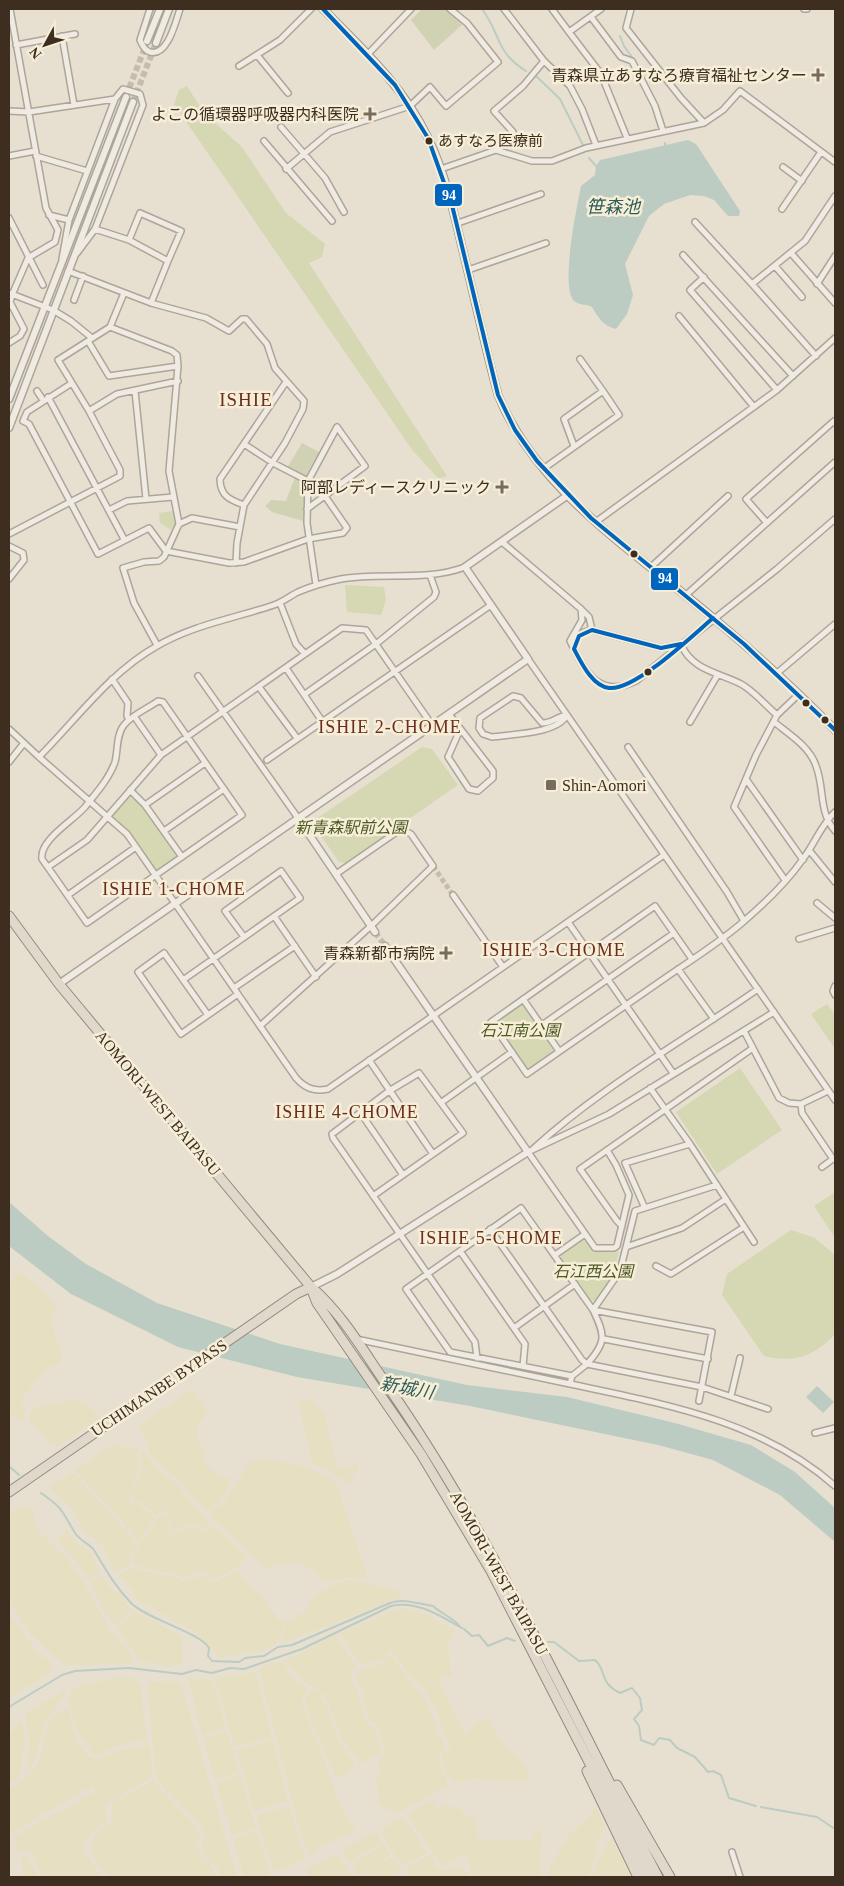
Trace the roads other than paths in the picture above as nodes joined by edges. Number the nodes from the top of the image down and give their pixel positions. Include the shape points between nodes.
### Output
1 (10, 9) edge
2 (150, 9) edge
3 (160, 9) edge
4 (169, 9) edge
5 (180, 9) edge
6 (311, 9) edge
7 (323, 9) edge
8 (411, 9) edge
9 (450, 9) edge
10 (504, 9) edge
11 (552, 9) edge
12 (601, 9) edge
13 (630, 9) edge
14 (591, 17) junction
15 (569, 32) junction
16 (75, 34) dead end
17 (62, 36) junction
18 (147, 41) tunnel mouth
19 (156, 43) tunnel mouth
20 (16, 45) junction
21 (368, 54) junction
22 (256, 55) junction
23 (544, 61) junction
24 (240, 66) dead end
25 (288, 93) dead end
26 (126, 97) tunnel mouth
27 (115, 99) junction
28 (133, 102) tunnel mouth
29 (74, 104) junction
30 (410, 106) junction
31 (9, 111) edge
32 (29, 112) junction
33 (704, 123) junction
34 (282, 127) dead end
35 (663, 131) junction
36 (627, 138) junction
37 (264, 141) dead end
38 (596, 145) junction
39 (496, 150) junction
40 (821, 152) junction
41 (36, 154) junction
42 (303, 154) junction
43 (9, 156) edge
44 (835, 162) edge
45 (782, 167) dead end
46 (286, 169) junction
47 (441, 169) junction
48 (87, 171) junction
49 (802, 181) junction
50 (541, 194) dead end
51 (835, 196) edge
52 (782, 209) dead end
53 (344, 212) dead end
54 (49, 215) junction
55 (9, 218) edge
56 (69, 220) junction
57 (332, 221) dead end
58 (695, 222) dead end
59 (458, 223) junction
60 (95, 229) junction
61 (129, 240) junction
62 (546, 243) dead end
63 (791, 254) junction
64 (683, 255) dead end
65 (835, 256) edge
66 (28, 258) junction
67 (74, 258) junction
68 (168, 261) junction
69 (61, 264) junction
70 (775, 266) junction
71 (468, 270) junction
72 (68, 271) junction
73 (84, 276) junction
74 (704, 277) junction
75 (752, 284) junction
76 (817, 284) junction
77 (44, 285) dead end
78 (124, 293) junction
79 (10, 294) edge
80 (802, 297) dead end
81 (74, 300) dead end
82 (151, 303) junction
83 (835, 303) edge
84 (45, 307) junction
85 (53, 310) junction
86 (679, 316) dead end
87 (110, 327) junction
88 (835, 338) edge
89 (90, 340) junction
90 (9, 343) edge
91 (816, 356) junction
92 (580, 359) dead end
93 (178, 366) junction
94 (794, 376) junction
95 (178, 381) junction
96 (286, 382) junction
97 (72, 383) junction
98 (777, 390) junction
99 (37, 391) dead end
100 (135, 391) junction
101 (603, 392) junction
102 (9, 394) edge
103 (46, 398) junction
104 (754, 407) junction
105 (89, 411) junction
106 (13, 418) junction
107 (23, 421) junction
108 (835, 423) edge
109 (9, 428) edge
110 (244, 444) junction
111 (574, 446) junction
112 (835, 462) edge
113 (273, 463) junction
114 (543, 469) junction
115 (308, 481) junction
116 (97, 488) junction
117 (568, 495) junction
118 (325, 496) junction
119 (728, 496) dead end
120 (173, 497) junction
121 (146, 499) junction
122 (70, 502) junction
123 (244, 505) junction
124 (307, 509) junction
125 (109, 510) junction
126 (835, 519) edge
127 (597, 521) junction
128 (767, 523) junction
129 (179, 524) junction
130 (240, 527) junction
131 (9, 534) edge
132 (124, 539) junction
133 (308, 539) junction
134 (502, 542) junction
135 (9, 546) edge
136 (166, 552) junction
137 (236, 563) junction
138 (465, 567) junction
139 (651, 567) junction
140 (430, 576) junction
141 (9, 579) edge
142 (316, 585) junction
143 (686, 596) junction
144 (280, 603) junction
145 (491, 605) junction
146 (581, 609) junction
147 (713, 618) junction
148 (835, 624) edge
149 (592, 630) junction
150 (376, 644) junction
151 (681, 644) junction
152 (157, 645) junction
153 (574, 649) junction
154 (305, 654) junction
155 (528, 659) junction
156 (286, 668) junction
157 (394, 671) junction
158 (776, 674) junction
159 (198, 676) dead end
160 (717, 676) junction
161 (112, 679) junction
162 (259, 687) junction
163 (305, 694) junction
164 (799, 694) junction
165 (224, 711) junction
166 (449, 714) junction
167 (567, 715) junction
168 (777, 715) junction
169 (132, 718) junction
170 (322, 721) junction
171 (690, 722) dead end
172 (774, 722) junction
173 (432, 725) junction
174 (9, 728) edge
175 (835, 730) edge
176 (188, 736) junction
177 (297, 738) junction
178 (24, 743) junction
179 (628, 747) dead end
180 (161, 755) junction
181 (39, 757) junction
182 (266, 760) dead end
183 (9, 762) edge
184 (206, 762) junction
185 (746, 779) junction
186 (224, 789) junction
187 (130, 790) junction
188 (89, 802) junction
189 (145, 804) junction
190 (835, 812) edge
191 (107, 817) junction
192 (298, 818) junction
193 (826, 820) junction
194 (164, 830) junction
195 (835, 831) edge
196 (136, 847) junction
197 (809, 850) junction
198 (664, 856) junction
199 (182, 857) junction
200 (803, 860) junction
201 (48, 867) junction
202 (336, 874) junction
203 (156, 875) junction
204 (785, 880) junction
205 (835, 882) edge
206 (68, 895) junction
207 (453, 895) tunnel mouth
208 (817, 903) dead end
209 (175, 904) junction
210 (9, 916) edge
211 (274, 916) junction
212 (835, 918) edge
213 (744, 921) junction
214 (568, 922) junction
215 (835, 928) edge
216 (373, 929) junction
217 (674, 933) junction
218 (244, 937) junction
219 (723, 938) junction
220 (799, 940) dead end
221 (295, 946) junction
222 (385, 946) tunnel mouth
223 (589, 953) junction
224 (213, 958) junction
225 (692, 959) junction
226 (503, 968) junction
227 (678, 969) junction
228 (316, 977) junction
229 (607, 979) junction
230 (183, 980) junction
231 (59, 984) junction
232 (234, 988) junction
233 (758, 989) junction
234 (238, 994) junction
235 (523, 999) junction
236 (626, 1006) junction
237 (774, 1012) junction
238 (208, 1015) junction
239 (434, 1016) junction
240 (714, 1019) junction
241 (542, 1025) junction
242 (260, 1026) junction
243 (744, 1032) junction
244 (754, 1048) junction
245 (559, 1051) junction
246 (512, 1052) junction
247 (660, 1054) junction
248 (369, 1060) junction
249 (673, 1073) junction
250 (477, 1078) junction
251 (650, 1088) junction
252 (390, 1091) junction
253 (828, 1091) junction
254 (835, 1100) edge
255 (442, 1102) junction
256 (801, 1104) junction
257 (666, 1109) junction
258 (360, 1112) junction
259 (690, 1144) junction
260 (607, 1150) junction
261 (528, 1152) junction
262 (433, 1154) junction
263 (834, 1158) edge
264 (822, 1167) dead end
265 (403, 1175) junction
266 (717, 1185) junction
267 (373, 1196) junction
268 (726, 1199) junction
269 (644, 1206) junction
270 (622, 1226) junction
271 (744, 1227) junction
272 (490, 1229) junction
273 (399, 1234) junction
274 (585, 1234) junction
275 (754, 1242) dead end
276 (626, 1247) junction
277 (460, 1251) junction
278 (555, 1255) junction
279 (656, 1266) dead end
280 (427, 1274) junction
281 (576, 1284) junction
282 (311, 1287) junction
283 (544, 1306) junction
284 (593, 1310) junction
285 (514, 1328) junction
286 (604, 1339) junction
287 (355, 1340) junction
288 (477, 1358) junction
289 (740, 1358) dead end
290 (708, 1359) junction
291 (587, 1364) junction
292 (523, 1366) junction
293 (572, 1376) junction
294 (570, 1384) junction
295 (702, 1387) junction
296 (731, 1396) junction
297 (699, 1401) dead end
298 (768, 1409) dead end
299 (835, 1428) edge
300 (815, 1433) dead end
301 (835, 1486) edge
302 (9, 1492) edge
303 (558, 1702) junction
304 (577, 1718) junction
305 (732, 1852) dead end
306 (638, 1877) edge
307 (648, 1877) edge
308 (658, 1877) edge
309 (670, 1877) edge
310 (740, 1877) edge

1 - 20 street
2 - 5 street via 140,40 145,49 154,53 166,46
3 - 18 street
4 - 19 street
6 - 22 street via 280,40
7 - 21 main road
8 - 21 street
9 - 30 street via 467,23 498,62 446,106 430,87
10 - 23 street
11 - 15 street
12 - 14 street
13 - 33 street via 626,28
14 - 15 street
14 - 35 street via 621,57 632,61 655,106
15 - 36 street via 601,74
16 - 17 street
17 - 20 street
17 - 29 street
20 - 32 street
21 - 30 main road
22 - 24 street
22 - 25 street
23 - 38 street via 570,86
23 - 39 street via 494,111 513,132 513,136
26 - 69 street
27 - 29 street
27 - 48 street
27 - 60 street via 127,89 140,94 143,104
28 - 67 street
29 - 32 street
30 - 42 street via 330,132
30 - 47 main road
31 - 32 street
32 - 41 street
33 - 35 street
33 - 40 street via 723,110 740,91
34 - 42 street
35 - 36 street
36 - 38 street
37 - 46 street
38 - 39 street via 552,161 520,159
39 - 47 street
40 - 44 street
40 - 49 street
41 - 43 street
41 - 48 street
41 - 54 street
42 - 46 street
42 - 53 street via 325,178
45 - 49 street
46 - 57 street
47 - 59 main road
48 - 56 street
49 - 52 street
50 - 59 street
51 - 63 street via 805,241
54 - 56 street
54 - 66 street via 58,230 55,242
55 - 66 street
56 - 69 street
58 - 75 street
59 - 71 main road
60 - 61 street
60 - 67 street
61 - 68 street
61 - 68 street via 140,213 181,231
62 - 71 street
63 - 70 street
63 - 76 street
64 - 74 street
65 - 76 street
66 - 77 street
66 - 79 street
67 - 72 street
68 - 82 street
69 - 84 street
70 - 75 street
70 - 80 street
71 - 114 main road via 498,395 516,432
72 - 73 street
72 - 85 street
73 - 78 street
73 - 81 street
74 - 94 street
74 - 98 street via 690,290
75 - 91 street
76 - 83 street
78 - 82 street
78 - 87 street
79 - 84 street
79 - 90 street via 10,302 24,329
82 - 96 street via 206,318 229,331 246,319 266,344 275,368
84 - 85 street
84 - 102 street
85 - 89 street via 71,321
85 - 106 street
86 - 104 street
87 - 89 street
87 - 93 street via 172,351 177,355
88 - 91 street
89 - 93 street via 109,376
89 - 97 street via 58,360
91 - 94 street
92 - 101 street
93 - 95 street
94 - 98 street
95 - 100 street
95 - 120 street via 169,471
96 - 110 street
96 - 113 street via 304,401 303,410
97 - 103 street
97 - 105 street
98 - 104 street
99 - 103 street
100 - 105 street via 117,394
100 - 121 street
101 - 111 street via 564,419
101 - 111 street via 619,415
103 - 107 street via 26,412
103 - 116 street
104 - 127 street
105 - 116 street via 120,470 120,476
106 - 107 street
106 - 109 street
107 - 122 street via 29,424
108 - 128 street via 746,499
110 - 113 street
110 - 123 street via 220,480 223,493 229,500
111 - 114 street
112 - 128 street
113 - 115 street
113 - 123 street
114 - 117 main road
115 - 118 street via 337,427 365,466
115 - 124 street
116 - 122 street
116 - 125 street
117 - 127 main road
117 - 134 street
118 - 124 street
118 - 133 street via 347,528 343,533
119 - 139 street
120 - 121 street
120 - 129 street
121 - 125 street via 127,501
122 - 131 street
122 - 132 street via 98,554
123 - 130 street
124 - 133 street
125 - 132 street
126 - 147 street
127 - 139 main road
128 - 143 street
129 - 130 street via 192,518
129 - 136 street
130 - 137 street
132 - 136 street via 149,528
133 - 137 street
133 - 142 street
134 - 138 street
134 - 146 street
135 - 141 street via 23,553 24,560
136 - 137 street
136 - 152 street via 159,561 123,568 134,603
138 - 140 street
138 - 145 street
139 - 143 main road
140 - 142 street via 369,576
140 - 150 street via 436,592 434,597
142 - 144 street
143 - 147 main road
144 - 152 street via 207,625
144 - 154 street via 296,644
145 - 155 street
145 - 157 street
146 - 149 street via 589,617
146 - 153 street via 582,620 570,641
147 - 151 street
147 - 158 main road
148 - 158 street
149 - 151 street via 661,648
149 - 153 street via 578,636
150 - 154 street via 366,630 342,628
150 - 157 street
150 - 163 street
151 - 153 street via 636,681 612,688 594,679
151 - 160 street via 683,650 703,668
152 - 161 street
154 - 156 street
155 - 166 street
155 - 167 street
156 - 162 street
156 - 163 street
157 - 170 street
157 - 173 street
158 - 164 main road
159 - 165 street
160 - 168 street via 743,685
160 - 171 street
161 - 169 street via 128,703 126,716
161 - 181 street
162 - 165 street
162 - 177 street
163 - 170 street
164 - 168 street
164 - 175 main road
165 - 176 street
165 - 192 street
166 - 166 street via 492,771 493,778 478,790 469,788 450,761 449,751 459,732
166 - 173 street
167 - 167 street via 552,728 492,737 483,734 478,723 483,715 513,696 521,698 542,723
167 - 198 street
168 - 172 street
169 - 176 street via 158,701 163,702
169 - 180 street
169 - 188 street via 120,732 112,769
170 - 177 street
172 - 185 street
172 - 193 street via 810,755 816,765
173 - 192 street
174 - 178 street
176 - 180 street
176 - 184 street
177 - 182 street
178 - 181 street
178 - 183 street
179 - 213 street
180 - 187 street
181 - 188 street
184 - 186 street
184 - 189 street
185 - 200 street
185 - 204 street via 734,807
186 - 194 street
186 - 199 street via 242,815
187 - 189 street
187 - 191 street
188 - 191 street
188 - 201 street via 50,839 41,854
189 - 194 street
190 - 193 street
191 - 196 street via 127,834
191 - 201 street via 87,840
192 - 202 street
192 - 209 street
193 - 195 street
193 - 197 street
194 - 199 street
196 - 203 street
196 - 206 street
197 - 200 street
197 - 205 street
198 - 214 street
198 - 219 street
199 - 203 street
200 - 204 street
201 - 206 street
202 - 216 street
202 - 216 street via 401,829 410,834 433,866
203 - 206 street via 87,923
203 - 209 street
204 - 213 street
207 - 226 street
208 - 212 street
209 - 224 street
209 - 231 street
210 - 231 highway, AOMORI-WEST BAIPASU
211 - 218 street
211 - 218 street via 300,898 281,871 225,911
211 - 221 street
213 - 219 street
214 - 223 street
214 - 226 street
215 - 220 street
216 - 228 street
217 - 223 street via 655,906
217 - 225 street
217 - 229 street
218 - 224 street
219 - 225 street
219 - 233 street
221 - 228 street
221 - 232 street
222 - 239 street
223 - 229 street
223 - 235 street
224 - 230 street
224 - 232 street
225 - 227 street
226 - 239 street
227 - 236 street
227 - 240 street
228 - 242 street
229 - 236 street
229 - 241 street
230 - 238 street
230 - 238 street via 164,953 138,972 181,1034
231 - 282 highway, AOMORI-WEST BAIPASU
232 - 234 street
233 - 237 street
233 - 240 street
234 - 238 street
234 - 242 street
235 - 241 street
235 - 246 street via 491,1022
236 - 245 street
236 - 247 street
237 - 243 street
237 - 253 street
239 - 248 street
239 - 250 street
240 - 247 street
241 - 245 street
242 - 248 street via 296,1078 307,1088 328,1089
243 - 244 street
243 - 249 street
244 - 256 street via 779,1098
244 - 257 street
245 - 246 street via 527,1074
246 - 250 street
247 - 249 street
247 - 261 street via 595,1096
248 - 252 street
249 - 251 street
250 - 255 street
250 - 261 street
251 - 257 street
251 - 261 street via 609,1114
252 - 255 street via 419,1073
252 - 258 street
252 - 262 street
253 - 254 street
253 - 256 street
255 - 262 street via 463,1133
256 - 263 street via 802,1114
257 - 259 street
257 - 260 street
258 - 265 street
258 - 267 street via 332,1134
259 - 266 street
259 - 269 street via 625,1164
260 - 270 street via 629,1195
260 - 270 street via 580,1170
261 - 273 street
261 - 274 street
262 - 265 street
263 - 264 street
265 - 267 street
266 - 268 street
266 - 269 street
267 - 273 street
268 - 271 street
268 - 276 street via 682,1228
269 - 276 street via 635,1211
270 - 274 street via 614,1248 595,1248
271 - 275 street
271 - 279 street via 672,1274
272 - 277 street
272 - 278 street via 520,1208
272 - 283 street
273 - 280 street
273 - 282 street via 338,1274
274 - 278 street
276 - 284 street via 617,1277
277 - 280 street
277 - 285 street
278 - 281 street
280 - 288 street via 475,1342
280 - 288 street via 406,1289 450,1352
281 - 283 street
281 - 284 street
282 - 287 highway, AOMORI-WEST BAIPASU via 328,1301
282 - 302 highway, UCHIMANBE BYPASS via 296,1294
282 - 303 highway, AOMORI-WEST BAIPASU via 316,1302 425,1461 487,1564
283 - 285 street
283 - 291 street
284 - 286 street
284 - 290 street via 712,1332
285 - 292 street via 525,1344
286 - 290 street
286 - 291 street
287 - 294 street
287 - 304 highway, AOMORI-WEST BAIPASU via 456,1493
288 - 292 street
289 - 296 street
290 - 295 street
291 - 293 street
291 - 295 street
292 - 293 street
293 - 294 street
294 - 301 street via 670,1405 737,1427 776,1445
295 - 296 street
295 - 297 street
296 - 298 street
299 - 300 street
303 - 306 highway via 584,1765
303 - 307 highway, AOMORI-WEST BAIPASU
304 - 308 highway, AOMORI-WEST BAIPASU
304 - 309 highway
305 - 310 street

